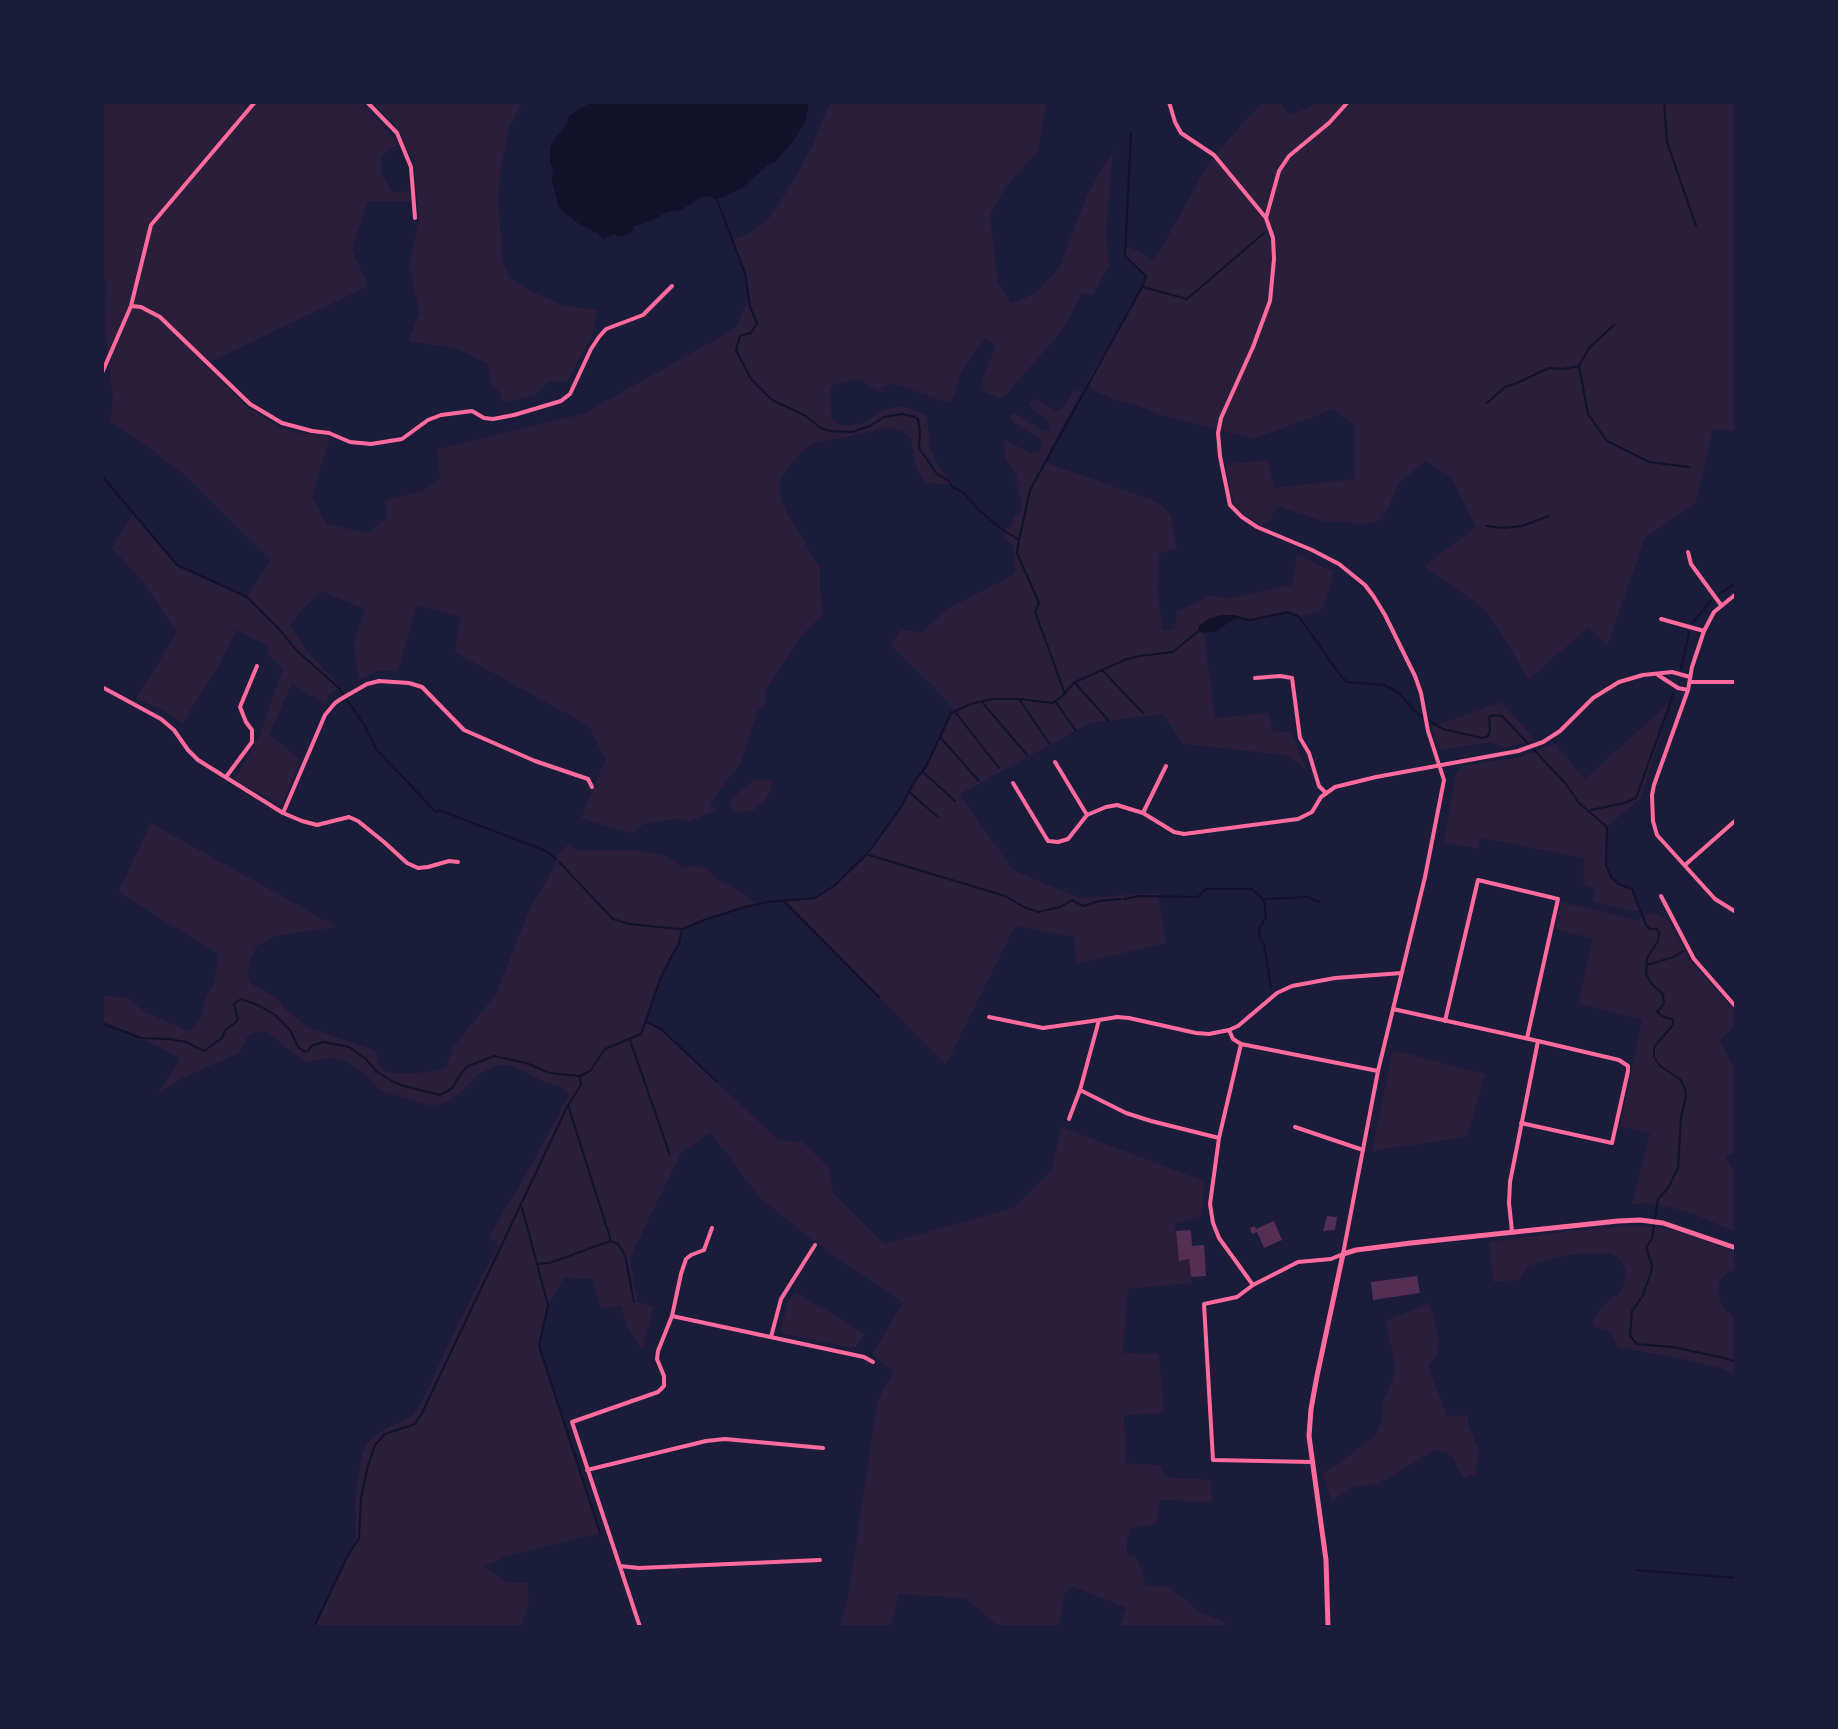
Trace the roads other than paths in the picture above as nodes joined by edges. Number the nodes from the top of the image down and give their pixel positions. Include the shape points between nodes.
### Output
1 (255, 102) edge
2 (367, 102) edge
3 (1169, 102) edge
4 (1348, 102) edge
5 (415, 218) dead end
6 (1266, 218) junction
7 (672, 286) dead end
8 (131, 306) junction
9 (102, 373) edge
10 (1688, 552) dead end
11 (1736, 594) edge
12 (1721, 605) junction
13 (1661, 619) dead end
14 (1704, 631) junction
15 (257, 666) dead end
16 (1655, 674) junction
17 (1255, 678) dead end
18 (1690, 680) junction
19 (1736, 682) edge
20 (102, 687) edge
21 (1688, 690) junction
22 (1055, 762) dead end
23 (1440, 765) junction
24 (1166, 766) dead end
25 (226, 777) junction
26 (1013, 783) dead end
27 (592, 787) dead end
28 (1326, 793) junction
29 (283, 813) junction
30 (1143, 813) junction
31 (1087, 815) junction
32 (1736, 820) edge
33 (458, 862) dead end
34 (1685, 865) junction
35 (1661, 896) dead end
36 (1736, 912) edge
37 (1402, 973) junction
38 (1736, 1007) edge
39 (1393, 1009) junction
40 (989, 1017) dead end
41 (1099, 1020) junction
42 (1445, 1021) junction
43 (1229, 1030) junction
44 (1527, 1038) junction
45 (1538, 1041) junction
46 (1241, 1044) junction
47 (1378, 1071) junction
48 (1080, 1090) junction
49 (1069, 1119) dead end
50 (1521, 1123) junction
51 (1295, 1127) dead end
52 (1219, 1138) junction
53 (1363, 1150) junction
54 (712, 1228) dead end
55 (1512, 1231) junction
56 (815, 1245) dead end
57 (1736, 1248) edge
58 (1343, 1254) junction
59 (1253, 1285) junction
60 (672, 1316) junction
61 (771, 1337) junction
62 (873, 1362) dead end
63 (823, 1448) dead end
64 (1312, 1462) junction
65 (587, 1470) junction
66 (820, 1560) dead end
67 (620, 1566) junction
68 (640, 1627) edge
69 (1328, 1627) edge

1 - 8 street via 151,225
2 - 5 street via 397,133 411,167
3 - 6 street via 1181,133 1214,155
4 - 6 street via 1289,156 1279,171
6 - 23 street via 1273,238 1270,301 1218,433 1230,505 1257,527 1339,564 1365,585 1415,676
7 - 8 street via 643,315 606,329 561,401 493,419 472,411 441,415 402,439 371,444 271,417 250,404 160,317
8 - 9 street
10 - 12 street
11 - 12 street
12 - 14 street
13 - 14 street
14 - 18 street
15 - 25 street via 240,707 252,742
16 - 18 street via 1672,672
16 - 21 street
16 - 23 street via 1604,690 1539,744
17 - 28 street via 1292,678 1300,738
18 - 19 street
18 - 21 street
20 - 25 street via 161,719 198,760
21 - 34 street via 1652,795 1657,835
22 - 31 street
23 - 28 street
23 - 37 street via 1441,802
24 - 30 street
25 - 29 street
26 - 31 street via 1048,841 1068,839
27 - 29 street via 588,779 464,730 422,687 379,681 341,699 325,715
28 - 30 street via 1312,812 1298,819 1184,834
29 - 33 street via 317,825 349,817 418,868
30 - 31 street via 1117,805
32 - 34 street
34 - 36 street via 1715,899
35 - 38 street via 1694,959
37 - 39 street
37 - 43 street via 1292,986
39 - 42 street
39 - 47 street
40 - 41 street via 1043,1028
41 - 43 street via 1129,1018 1196,1033
41 - 48 street
42 - 44 street
42 - 44 street via 1478,880 1558,899
43 - 46 street
44 - 45 street
45 - 50 street
45 - 50 street via 1619,1060 1628,1071 1612,1143
46 - 47 street
46 - 52 street
47 - 53 street
48 - 49 street
48 - 52 street via 1126,1113
50 - 55 street via 1509,1191
51 - 53 street
52 - 59 street via 1210,1204 1213,1223
53 - 58 street
54 - 60 street via 704,1250 686,1259
55 - 57 main road via 1640,1220
55 - 58 main road
56 - 61 street via 781,1299
58 - 59 street via 1298,1262
58 - 64 main road via 1312,1403
59 - 64 street via 1237,1297 1204,1304 1213,1460
60 - 61 street
60 - 65 street via 657,1359 664,1386 572,1422
61 - 62 street
63 - 65 street via 725,1439
64 - 69 main road via 1326,1560
65 - 67 street
66 - 67 street
67 - 68 street

